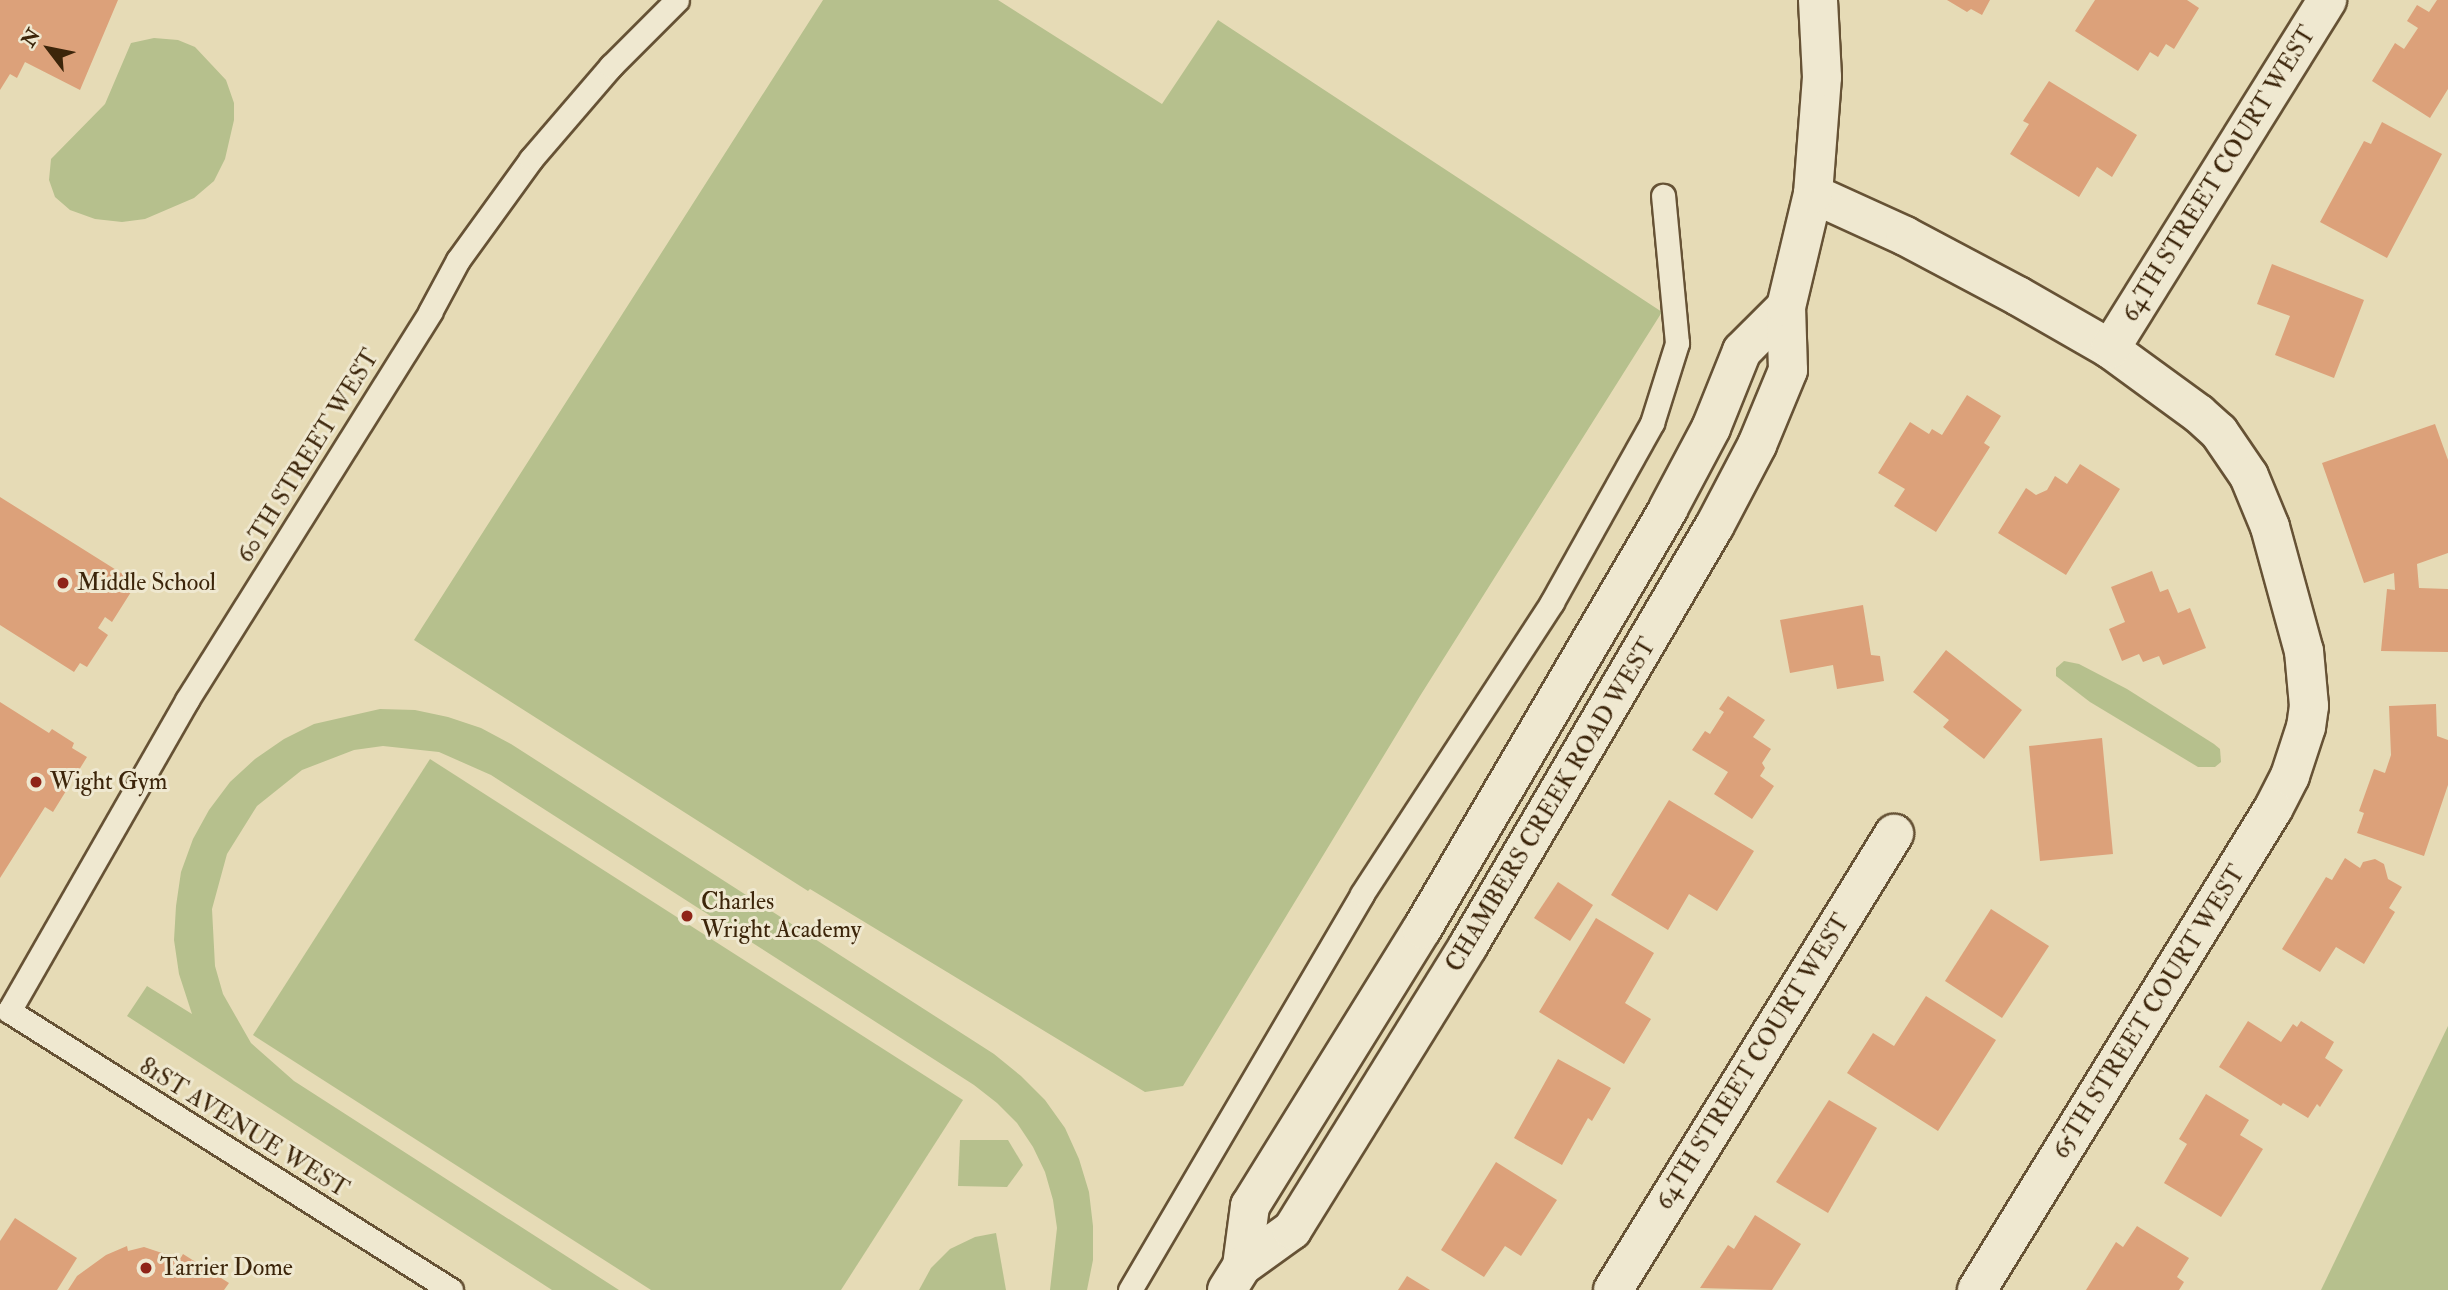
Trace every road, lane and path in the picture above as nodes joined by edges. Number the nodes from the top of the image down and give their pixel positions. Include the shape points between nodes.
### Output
1 (677, 0) edge
2 (1818, 0) edge
3 (2327, 0) edge
4 (1813, 194) junction
5 (1663, 196) dead end
6 (2110, 349) junction
7 (1894, 834) dead end
8 (9, 1011) joint
9 (1234, 1278) edge
10 (451, 1290) edge
11 (1130, 1290) edge
12 (1613, 1290) edge
13 (1977, 1290) edge

1 - 8 lane, 60TH STREET WEST via 611,66 531,159 458,260 205,670
2 - 4 street, CHAMBERS CREEK ROAD WEST via 1822,77
3 - 6 street, 64TH STREET COURT WEST
4 - 6 street, 65TH STREET COURT WEST via 1941,254
4 - 9 street, CHAMBERS CREEK ROAD WEST via 1786,307 1788,370 1757,445 1714,527 1468,946 1292,1230
5 - 11 lane via 1677,343 1652,423 1552,602 1362,894
6 - 13 street, 65TH STREET COURT WEST via 2219,432 2249,476 2296,612 2308,681 2306,727 2290,776 2252,847
7 - 12 street, 64TH STREET COURT WEST
8 - 10 lane, 81ST AVENUE WEST

